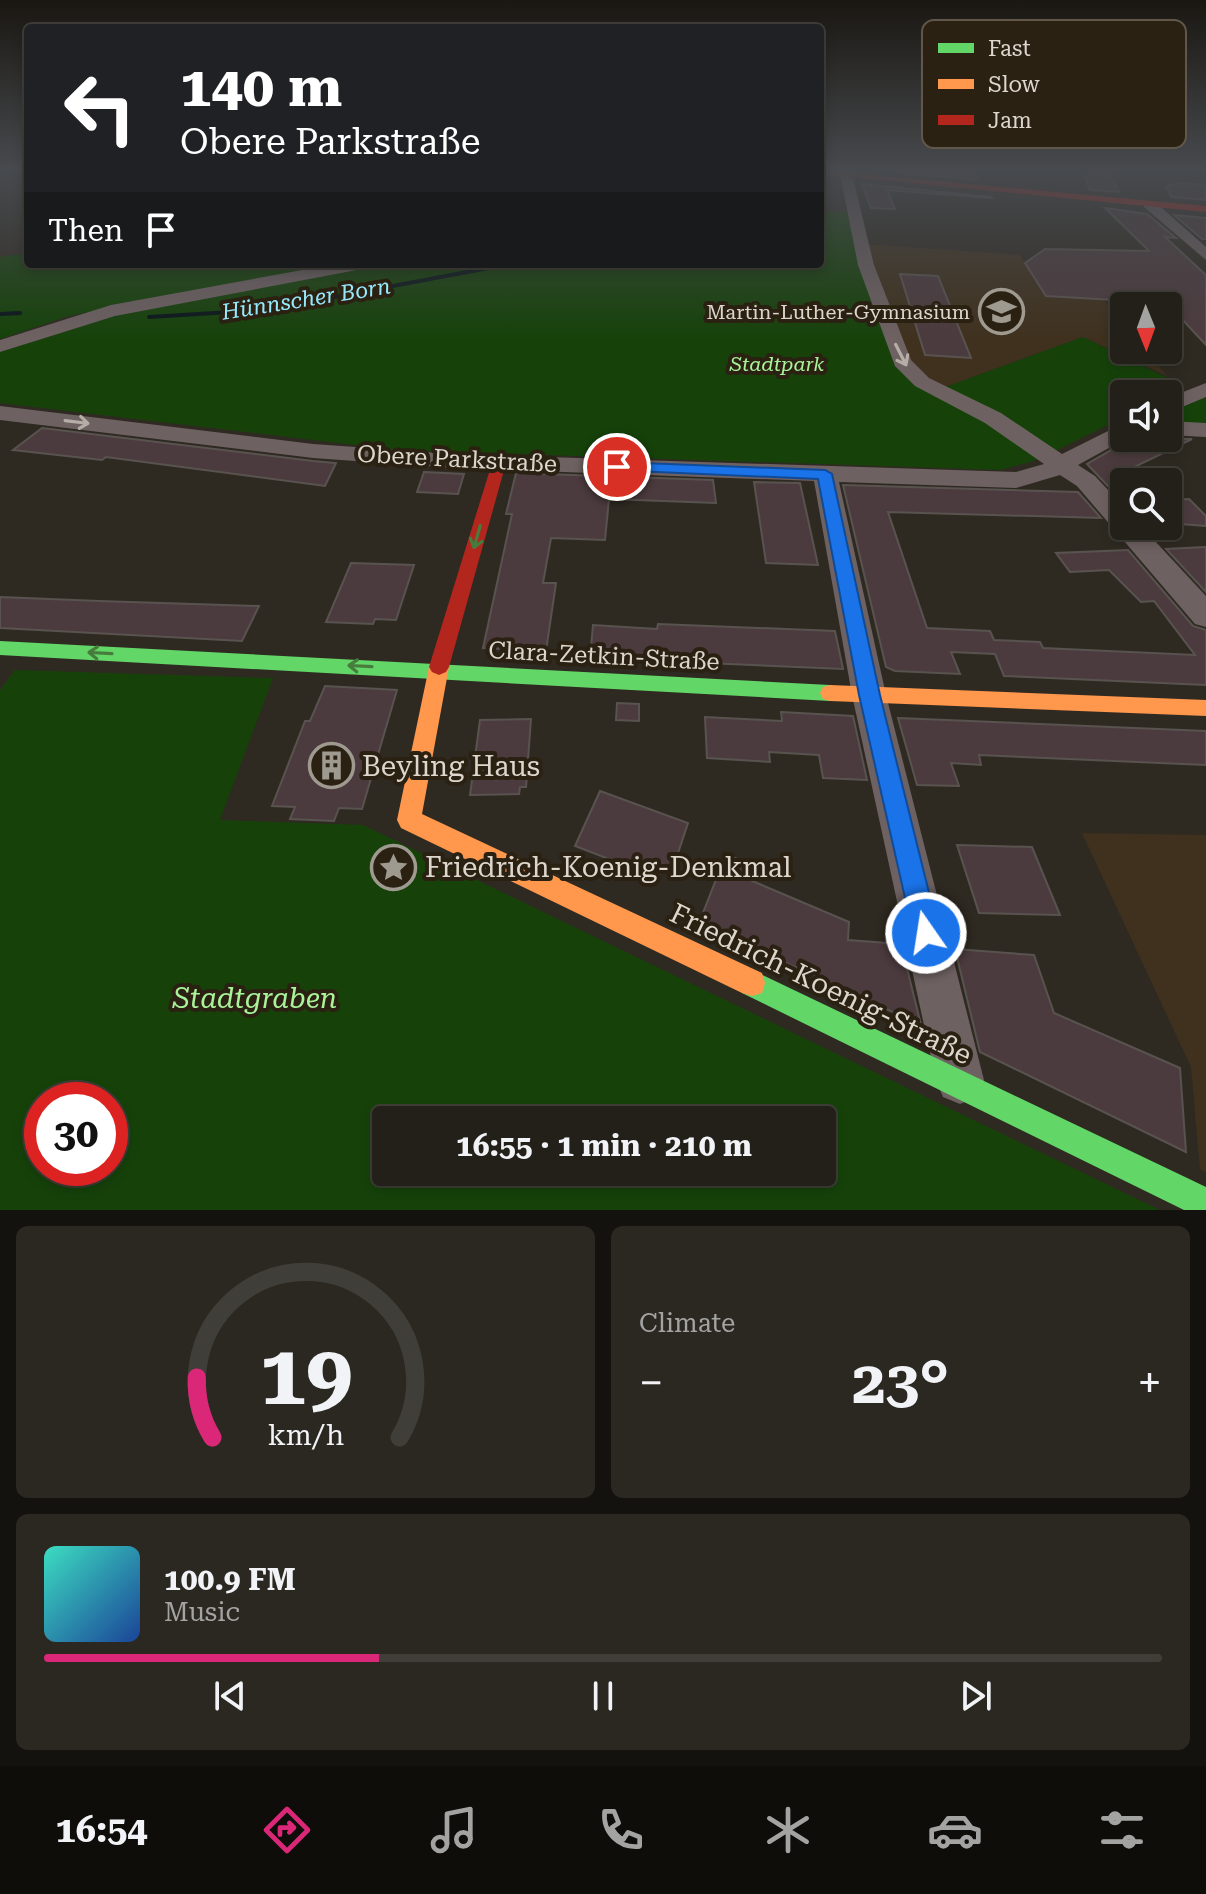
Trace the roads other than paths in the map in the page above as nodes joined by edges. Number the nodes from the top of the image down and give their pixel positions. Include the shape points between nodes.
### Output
1 (857, 225) edge
2 (1173, 225) edge
3 (1206, 255) edge
4 (341, 268) edge
5 (0, 346) edge
6 (1206, 389) edge
7 (1182, 400) edge
8 (0, 413) edge
9 (1182, 429) edge
10 (1206, 430) edge
11 (1110, 437) edge
12 (499, 463) junction
13 (1057, 464) junction
14 (825, 474) junction
15 (1110, 508) edge
16 (1138, 540) edge
17 (1206, 616) edge
18 (0, 648) edge
19 (438, 670) junction
20 (869, 695) junction
21 (1206, 708) edge
22 (961, 1082) junction
23 (1206, 1204) edge

1 -> 13 street via 902,362 922,382 993,418
2 - 3 street
4 - 5 street via 111,311
6 - 7 street
8 -> 12 street, Obere Parkstraße via 313,451
9 - 10 street
11 - 13 street, Obere Parkstraße
12 - 14 street, Obere Parkstraße
12 -> 19 street
13 - 14 street, Obere Parkstraße via 1016,480
13 - 15 street via 1086,481
14 - 20 street
16 - 17 street
19 -> 18 street, Clara-Zetkin-Straße
19 - 20 street, Clara-Zetkin-Straße
19 - 22 street, Friedrich-Koenig-Straße via 409,820
20 - 21 street, Clara-Zetkin-Straße
20 - 22 street
22 - 23 street, Friedrich-Koenig-Straße

